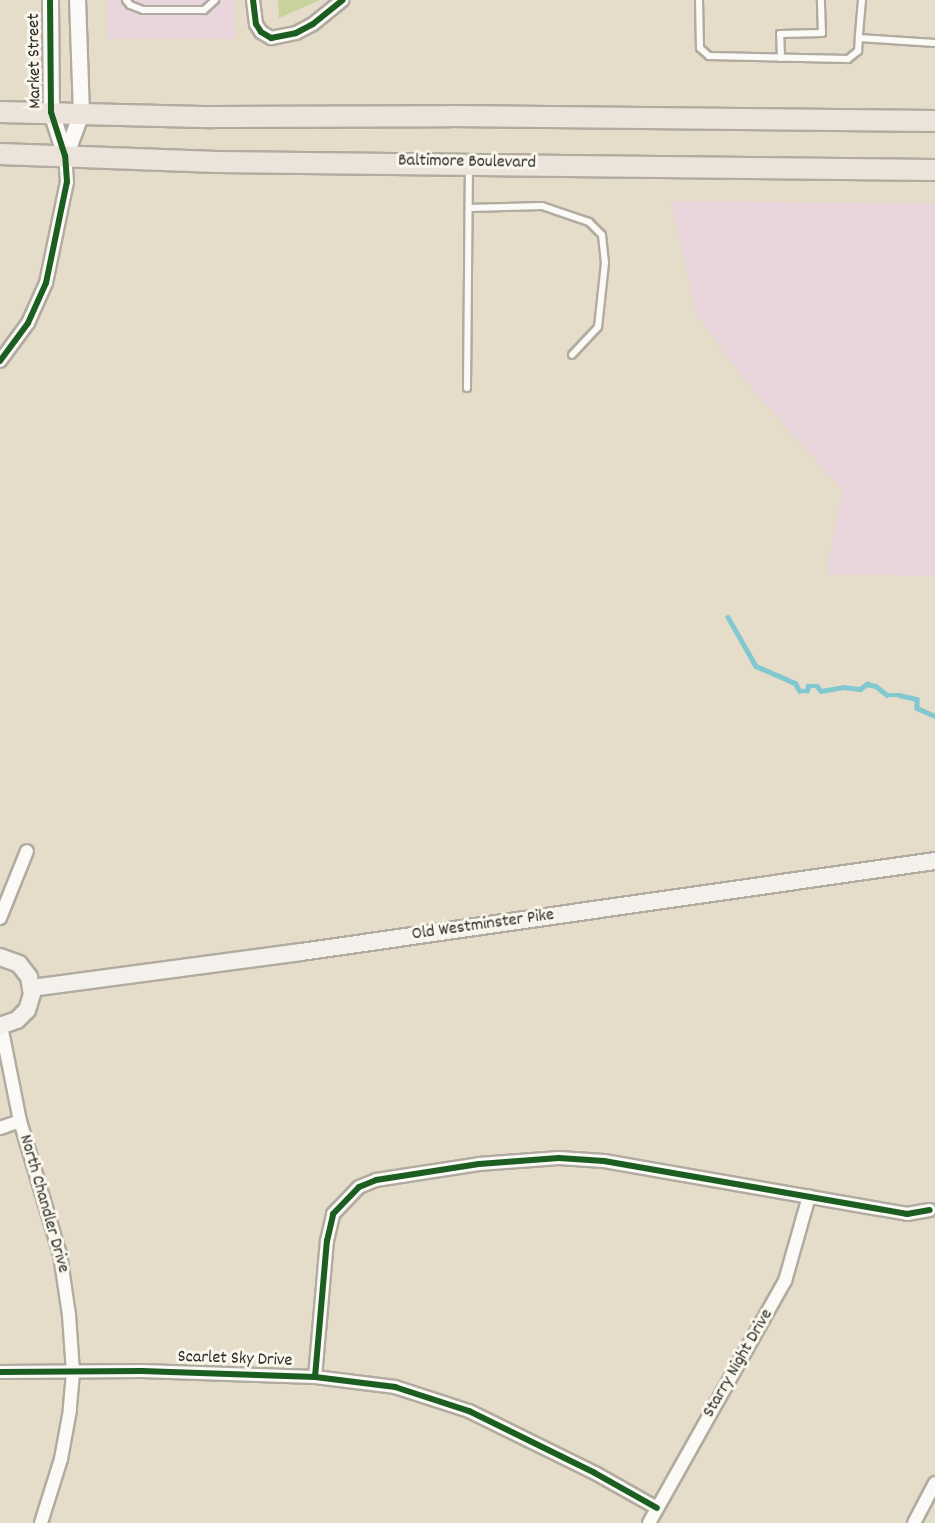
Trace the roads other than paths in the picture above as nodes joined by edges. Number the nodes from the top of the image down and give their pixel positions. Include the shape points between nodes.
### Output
1 (50, 0) edge
2 (77, 0) edge
3 (126, 0) edge
4 (215, 0) edge
5 (253, 0) edge
6 (343, 0) edge
7 (699, 0) edge
8 (821, 0) edge
9 (862, 0) edge
10 (860, 38) junction
11 (935, 43) edge
12 (781, 58) junction
13 (0, 112) edge
14 (51, 112) junction
15 (81, 113) junction
16 (935, 122) edge
17 (0, 154) edge
18 (65, 156) junction
19 (469, 163) junction
20 (935, 170) edge
21 (469, 208) junction
22 (572, 355) dead end
23 (0, 361) edge
24 (467, 388) dead end
25 (27, 851) dead end
26 (935, 861) edge
27 (0, 918) edge
28 (0, 957) edge
29 (31, 988) junction
30 (0, 1026) edge
31 (20, 1121) junction
32 (0, 1128) edge
33 (809, 1196) junction
34 (930, 1210) dead end
35 (0, 1372) edge
36 (73, 1372) junction
37 (315, 1377) junction
38 (935, 1483) edge
39 (657, 1508) junction
40 (41, 1523) edge
41 (649, 1523) edge
42 (914, 1523) edge

1 - 14 street, Market Street
2 - 15 street
3 - 4 lane via 142,10 204,9
5 - 6 street via 256,24 261,33 271,38 296,33
7 - 12 lane via 699,39 704,53
8 - 12 lane via 822,33 780,34
9 - 10 lane
10 - 11 lane
10 - 12 lane via 858,51 848,59
13 - 14 highway
14 - 15 highway
14 - 18 street, Market Street
15 - 16 highway
15 - 18 street
17 - 18 highway, Baltimore Boulevard
18 - 19 highway, Baltimore Boulevard via 216,162
18 - 23 street via 67,182 46,283 28,323
19 - 20 highway, Baltimore Boulevard
19 - 21 lane
21 - 22 lane via 542,206 589,222 602,235 605,263 598,327
21 - 24 lane
25 - 27 street
26 - 29 main road, Old Westminster Pike
28 - 29 main road via 19,964 29,977
29 - 30 main road via 27,1010 17,1020
30 - 31 street, North Chandler Drive
31 - 32 street
31 - 36 street, North Chandler Drive via 60,1254
33 - 34 street via 907,1214
33 - 37 street via 604,1161 559,1158 478,1164 375,1180 359,1187 333,1214 327,1241
33 - 39 street, Starry Night Drive via 786,1281
35 - 36 street, Scarlet Sky Drive
36 - 37 street, Scarlet Sky Drive
36 - 40 street, North Chandler Drive via 61,1459
37 - 39 street, Scarlet Sky Drive via 395,1388 469,1411
38 - 42 street
39 - 41 street, Starry Night Drive

